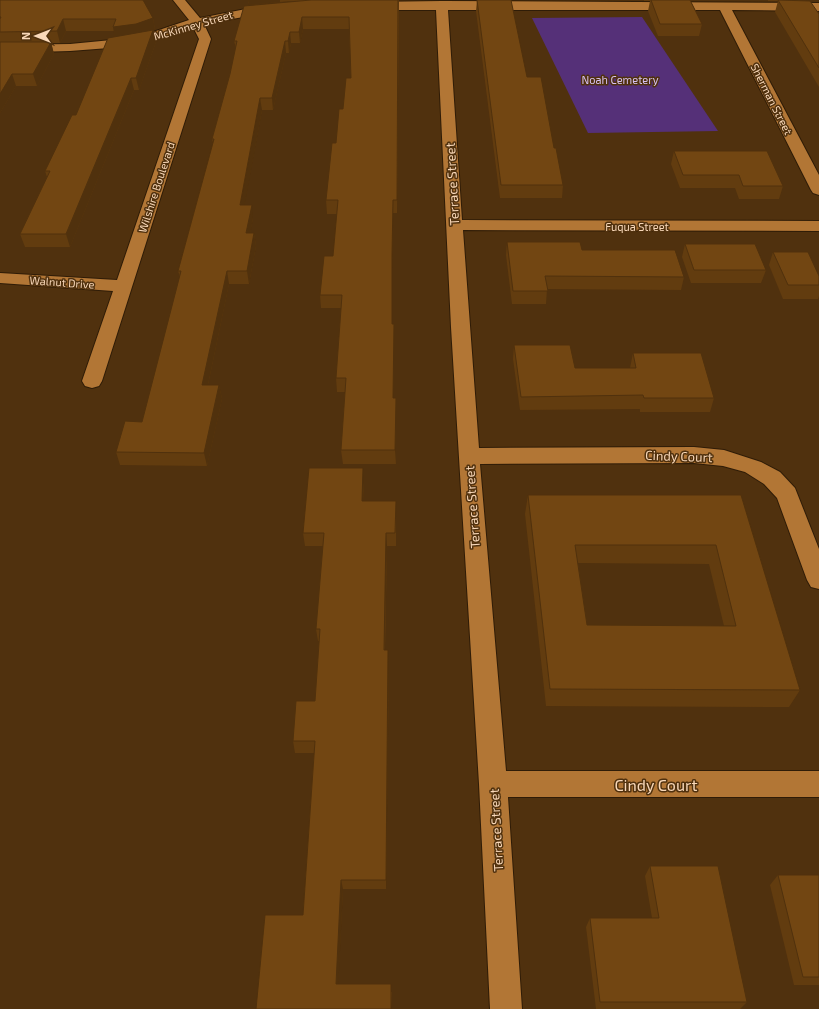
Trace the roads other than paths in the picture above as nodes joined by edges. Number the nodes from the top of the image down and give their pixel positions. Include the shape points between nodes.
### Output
1 (179, 0) edge
2 (442, 5) junction
3 (359, 6) edge
4 (287, 7) edge
5 (819, 7) edge
6 (725, 8) junction
7 (197, 22) junction
8 (0, 49) edge
9 (819, 190) edge
10 (454, 225) junction
11 (819, 226) edge
12 (0, 278) edge
13 (124, 286) junction
14 (92, 381) dead end
15 (469, 456) junction
16 (819, 580) edge
17 (493, 784) junction
18 (819, 784) edge
19 (506, 1009) edge

1 - 7 street, Wilshire Boulevard
2 - 3 street
2 - 6 street
2 - 10 street, Terrace Street
4 - 7 street, McKinney Street via 236,12
5 - 6 street
6 - 9 street, Sherman Street
7 - 8 street, McKinney Street via 141,40 109,45
7 - 13 street, Wilshire Boulevard via 205,39
10 - 11 street, Fuqua Street
10 - 15 street, Terrace Street
12 - 13 street, Walnut Drive
13 - 14 street, Wilshire Boulevard
15 - 16 street, Cindy Court via 694,455 724,458 753,467 772,478 787,494
15 - 17 street, Terrace Street
17 - 18 street, Cindy Court
17 - 19 street, Terrace Street

